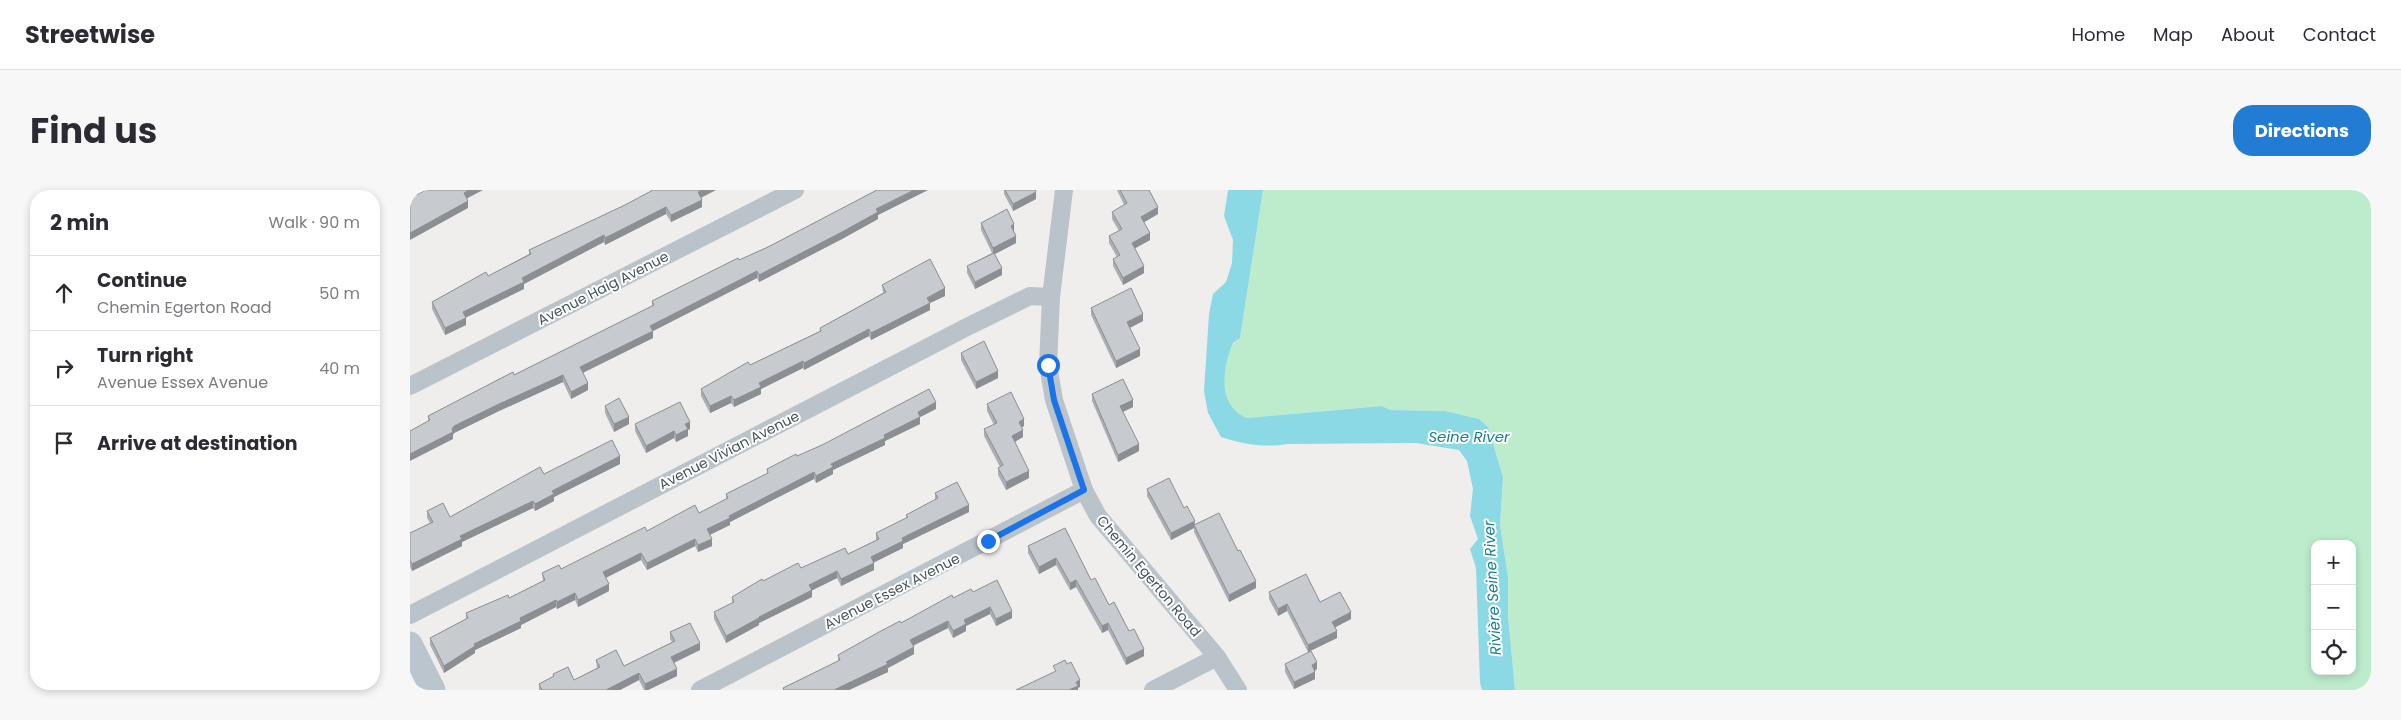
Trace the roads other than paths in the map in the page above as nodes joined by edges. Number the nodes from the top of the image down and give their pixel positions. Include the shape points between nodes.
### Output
1 (795, 190) edge
2 (1064, 190) edge
3 (1052, 297) junction
4 (410, 386) edge
5 (1084, 490) junction
6 (410, 615) edge
7 (410, 644) edge
8 (1217, 657) junction
9 (433, 690) edge
10 (700, 690) edge
11 (1153, 690) edge
12 (1238, 690) edge

1 - 4 street, Avenue Haig Avenue
2 - 3 street, Chemin Egerton Road
3 - 5 street, Chemin Egerton Road via 1050,383
3 - 6 street, Avenue Vivian Avenue via 1030,296 967,327
5 - 8 street, Chemin Egerton Road via 1098,516
5 - 10 street, Avenue Essex Avenue
7 - 9 street
8 - 11 street
8 - 12 street, Chemin Egerton Road

